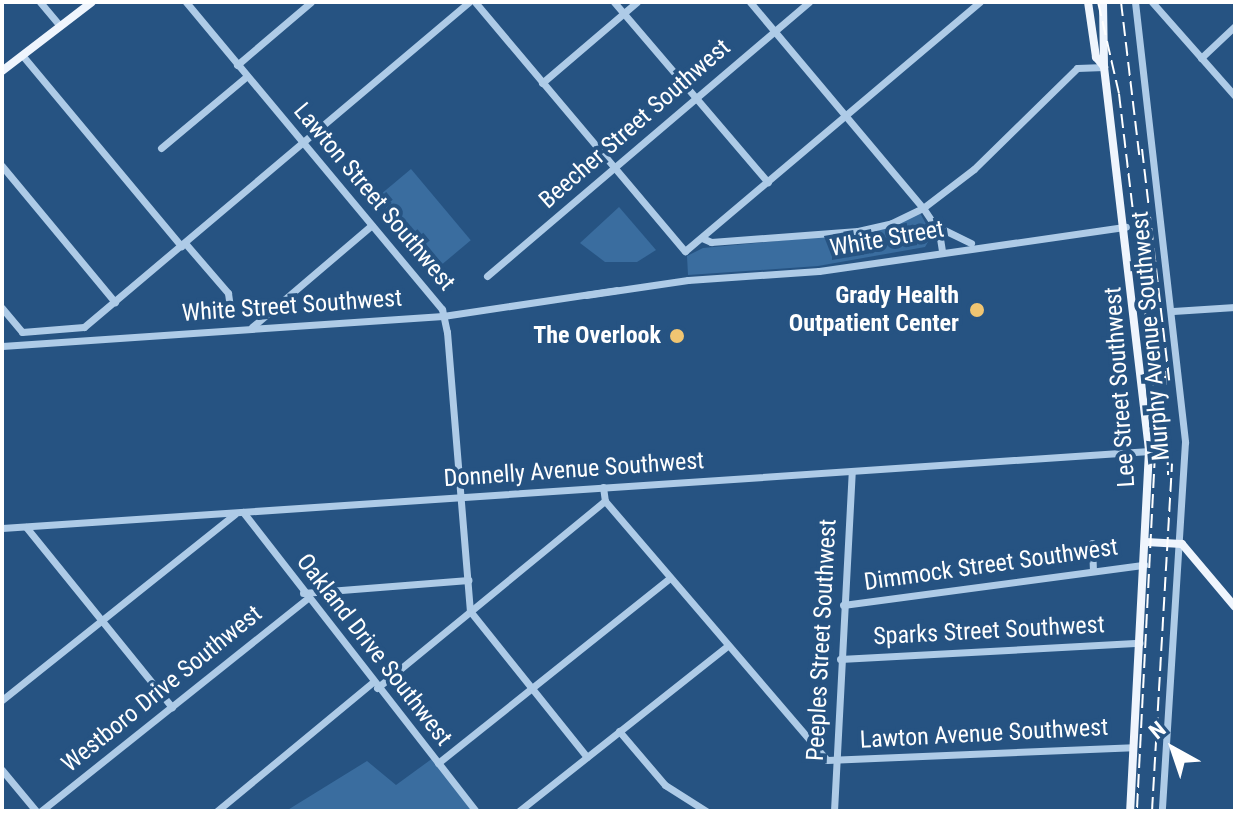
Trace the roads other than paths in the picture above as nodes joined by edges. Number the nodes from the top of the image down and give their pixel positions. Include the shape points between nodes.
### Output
1 (40, 2) edge
2 (92, 2) edge
3 (186, 2) edge
4 (311, 2) edge
5 (472, 2) edge
6 (614, 2) edge
7 (637, 2) edge
8 (750, 2) edge
9 (809, 2) edge
10 (980, 2) edge
11 (1088, 2) edge
12 (1135, 2) edge
13 (1152, 2) edge
14 (1103, 6) edge
15 (624, 14) junction
16 (60, 26) junction
17 (1235, 26) edge
18 (774, 31) junction
19 (22, 55) junction
20 (1201, 58) junction
21 (237, 65) junction
22 (1104, 67) junction
23 (2, 71) edge
24 (247, 76) junction
25 (542, 83) junction
26 (1235, 96) edge
27 (697, 99) junction
28 (846, 116) junction
29 (303, 143) junction
30 (161, 148) dead end
31 (2, 166) edge
32 (615, 170) junction
33 (768, 182) junction
34 (923, 208) junction
35 (372, 225) junction
36 (935, 225) junction
37 (1126, 227) junction
38 (702, 238) junction
39 (183, 245) junction
40 (977, 245) junction
41 (942, 250) junction
42 (487, 276) dead end
43 (654, 284) joint
44 (115, 302) junction
45 (1234, 305) edge
46 (2, 308) edge
47 (230, 308) dead end
48 (1173, 311) junction
49 (250, 328) junction
50 (2, 346) edge
51 (1149, 451) junction
52 (852, 471) junction
53 (603, 487) junction
54 (461, 498) junction
55 (605, 501) junction
56 (240, 512) junction
57 (26, 527) junction
58 (2, 528) edge
59 (1146, 542) junction
60 (1179, 542) junction
61 (1092, 543) dead end
62 (1144, 565) junction
63 (1093, 571) junction
64 (670, 578) junction
65 (468, 580) junction
66 (305, 596) junction
67 (843, 605) junction
68 (1235, 607) edge
69 (470, 611) junction
70 (103, 619) junction
71 (1140, 643) junction
72 (727, 646) junction
73 (840, 659) junction
74 (374, 686) junction
75 (531, 689) junction
76 (2, 700) edge
77 (172, 707) junction
78 (619, 731) junction
79 (1133, 747) junction
80 (587, 757) junction
81 (836, 760) junction
82 (438, 763) junction
83 (2, 770) edge
84 (39, 811) edge
85 (217, 811) edge
86 (476, 811) edge
87 (519, 811) edge
88 (706, 811) edge
89 (834, 811) edge
90 (1130, 811) edge
91 (1162, 811) edge

1 - 16 street
2 - 16 main road
3 - 21 street, Lawton Street Southwest
4 - 21 street
5 - 25 street
5 - 29 street
6 - 15 street
7 - 15 street
8 - 18 street
9 - 18 street, Beecher Street Southwest
10 - 28 street
11 - 22 main road via 1096,57
12 - 48 street, Murphy Avenue Southwest
13 - 20 street
14 - 22 main road, Lee Street Southwest
15 - 25 street
15 - 27 street
16 - 19 main road
17 - 20 street
18 - 27 street, Beecher Street Southwest
18 - 28 street
19 - 23 main road
19 - 39 street
20 - 26 street
21 - 24 street, Lawton Street Southwest
22 - 34 street via 1077,68 997,148
22 - 37 main road, Lee Street Southwest
24 - 29 street, Lawton Street Southwest
24 - 30 street
25 - 32 street
27 - 32 street, Beecher Street Southwest
27 - 33 street
28 - 33 street
28 - 34 street
29 - 35 street, Lawton Street Southwest
29 - 39 street
31 - 44 street
32 - 38 street via 685,251
32 - 42 street, Beecher Street Southwest
33 - 38 street
34 - 36 street
34 - 38 street via 858,231 711,242
35 - 49 street
35 - 54 street, Lawton Street Southwest, bridge via 442,309
36 - 40 street
36 - 41 street
37 - 40 street, White Street
37 - 51 main road, Lee Street Southwest
39 - 44 street
39 - 47 street via 228,293
40 - 41 street, White Street
41 - 43 street, White Street via 819,271
43 - 49 street, White Street Southwest via 443,316
44 - 46 street via 87,325 22,332
45 - 48 street
48 - 60 street, Murphy Avenue Southwest via 1185,442
49 - 50 street, White Street Southwest
51 - 52 street, Donnelly Avenue Southwest
51 - 59 main road, Lee Street Southwest
52 - 53 street, Donnelly Avenue Southwest
52 - 67 street, Peeples Street Southwest
53 - 54 street, Donnelly Avenue Southwest
53 - 55 street
54 - 56 street, Donnelly Avenue Southwest
54 - 65 street, Lawton Street Southwest
55 - 64 street
55 - 69 street
56 - 57 street, Donnelly Avenue Southwest
56 - 66 street, Oakland Drive Southwest
56 - 70 street
57 - 58 street, Donnelly Avenue Southwest
57 - 70 street
59 - 60 main road
59 - 62 main road, Lee Street Southwest
60 - 68 main road
60 - 91 street, Murphy Avenue Southwest
61 - 63 street
62 - 63 street, Dimmock Street Southwest
62 - 71 main road, Lee Street Southwest
63 - 67 street, Dimmock Street Southwest
64 - 72 street
64 - 75 street
65 - 66 street
65 - 69 street, Lawton Street Southwest
66 - 74 street, Oakland Drive Southwest
66 - 77 street, Westboro Drive Southwest
67 - 73 street, Peeples Street Southwest
69 - 74 street
69 - 75 street
70 - 76 street
70 - 77 street
71 - 73 street, Sparks Street Southwest
71 - 79 main road, Lee Street Southwest
72 - 78 street
72 - 81 street via 824,758
73 - 81 street, Peeples Street Southwest
74 - 82 street, Oakland Drive Southwest
74 - 85 street
75 - 80 street
75 - 82 street
77 - 84 street, Westboro Drive Southwest
78 - 80 street
78 - 88 street via 665,785
79 - 81 street, Lawton Avenue Southwest
79 - 90 main road, Lee Street Southwest
80 - 87 street
81 - 89 street, Peeples Street Southwest
82 - 86 street, Oakland Drive Southwest
83 - 84 street

